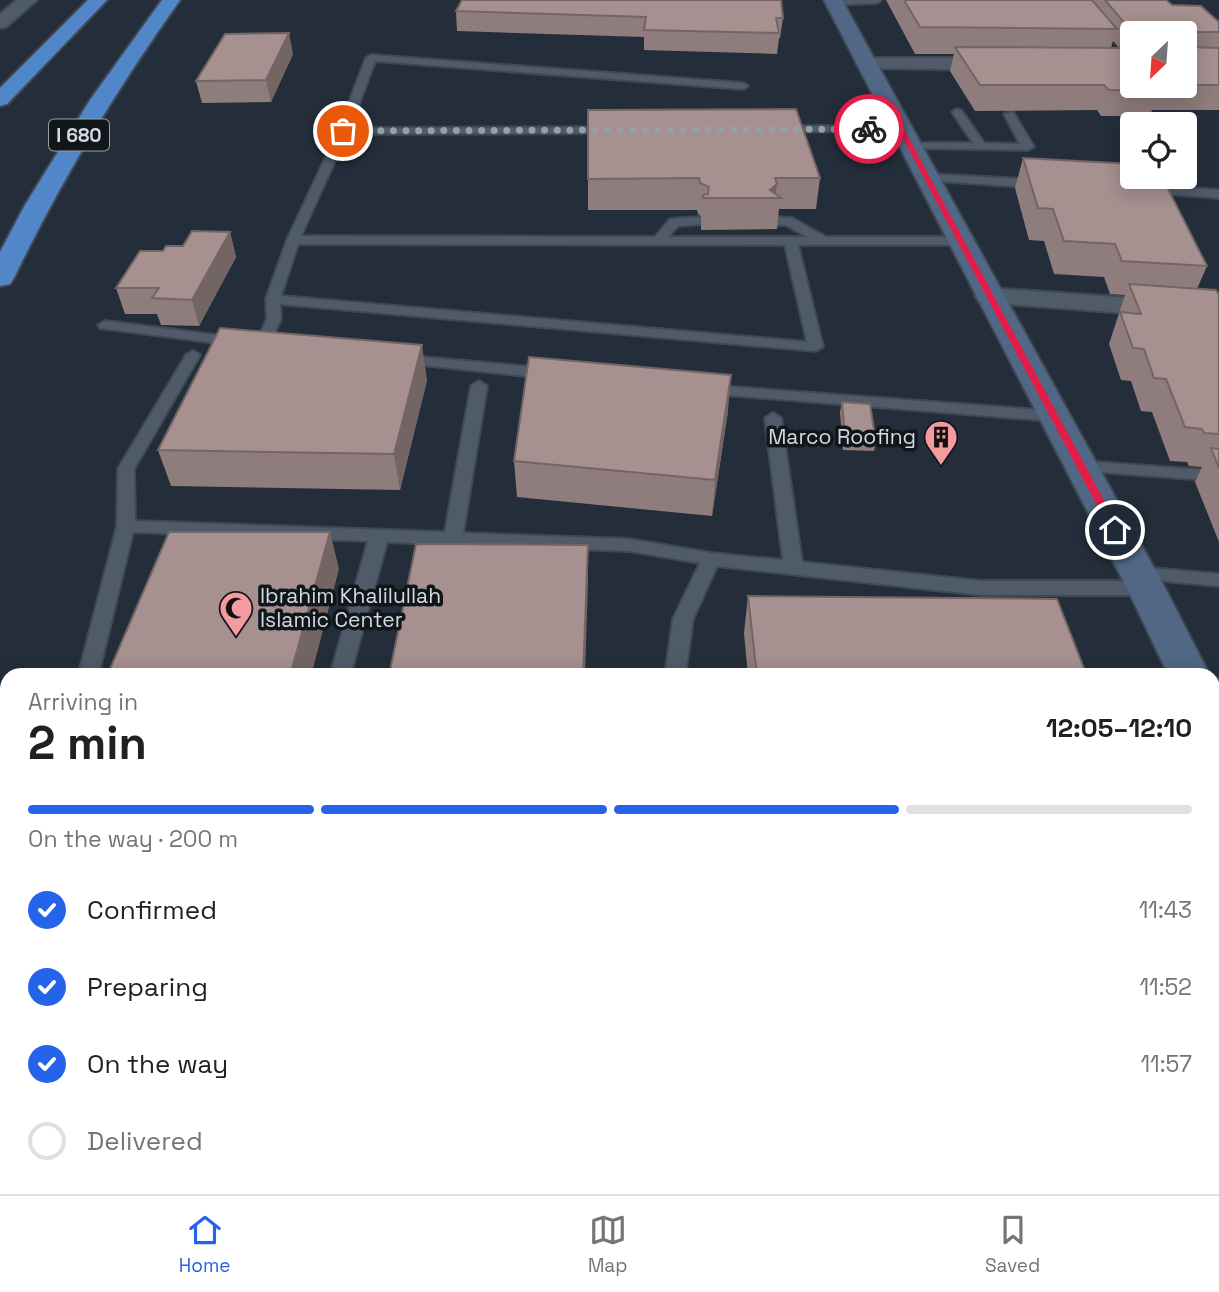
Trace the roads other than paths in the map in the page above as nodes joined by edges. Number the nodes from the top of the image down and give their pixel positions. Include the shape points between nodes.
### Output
1 (28, 0) edge
2 (98, 0) edge
3 (171, 0) edge
4 (877, 0) edge
5 (833, 1) edge
6 (0, 23) edge
7 (867, 64) junction
8 (1029, 64) edge
9 (743, 86) dead end
10 (0, 100) edge
11 (957, 112) dead end
12 (1009, 114) edge
13 (765, 129) edge
14 (632, 130) edge
15 (343, 131) junction
16 (905, 137) junction
17 (980, 146) junction
18 (927, 178) junction
19 (1049, 184) edge
20 (1130, 189) edge
21 (1219, 194) edge
22 (700, 221) dead end
23 (775, 221) edge
24 (293, 240) junction
25 (791, 240) junction
26 (658, 241) junction
27 (823, 241) junction
28 (960, 241) junction
29 (0, 278) edge
30 (989, 296) junction
31 (273, 299) junction
32 (1215, 307) edge
33 (105, 326) dead end
34 (193, 355) dead end
35 (386, 357) edge
36 (566, 376) edge
37 (479, 386) dead end
38 (691, 388) edge
39 (1054, 416) junction
40 (773, 418) dead end
41 (1080, 466) junction
42 (1219, 475) edge
43 (126, 526) junction
44 (379, 536) junction
45 (453, 538) junction
46 (711, 559) junction
47 (793, 567) junction
48 (1142, 580) junction
49 (1219, 580) edge
50 (90, 668) edge
51 (342, 668) edge
52 (676, 668) edge
53 (1186, 668) edge

1 - 6 street
2 - 10 highway
3 - 29 highway, I 680 via 62,162
4 - 5 lane
5 - 7 main road
7 - 8 street
7 - 16 main road
9 - 15 lane via 371,58
11 - 17 lane
12 - 17 lane via 1028,147
13 - 16 lane
14 - 15 lane
15 - 24 lane
16 - 17 lane
16 - 18 main road
18 - 19 lane
18 - 28 main road
20 - 21 lane via 1160,196
22 - 26 lane via 674,222
23 - 27 lane via 788,221
24 - 26 lane
24 - 31 lane
25 - 26 lane
25 - 27 lane
25 - 31 lane via 816,347
27 - 28 lane
28 - 30 main road
30 - 32 street
30 - 39 main road
31 - 33 lane via 269,345
34 - 43 lane via 126,469
35 - 36 lane
37 - 45 lane
38 - 39 lane
39 - 41 main road
40 - 47 lane
41 - 42 lane
41 - 48 main road
43 - 44 lane
43 - 50 lane
44 - 45 lane
44 - 51 lane
45 - 46 lane via 629,545
46 - 47 lane
46 - 52 lane via 683,619
47 - 48 lane via 981,588
48 - 49 lane
48 - 53 main road

